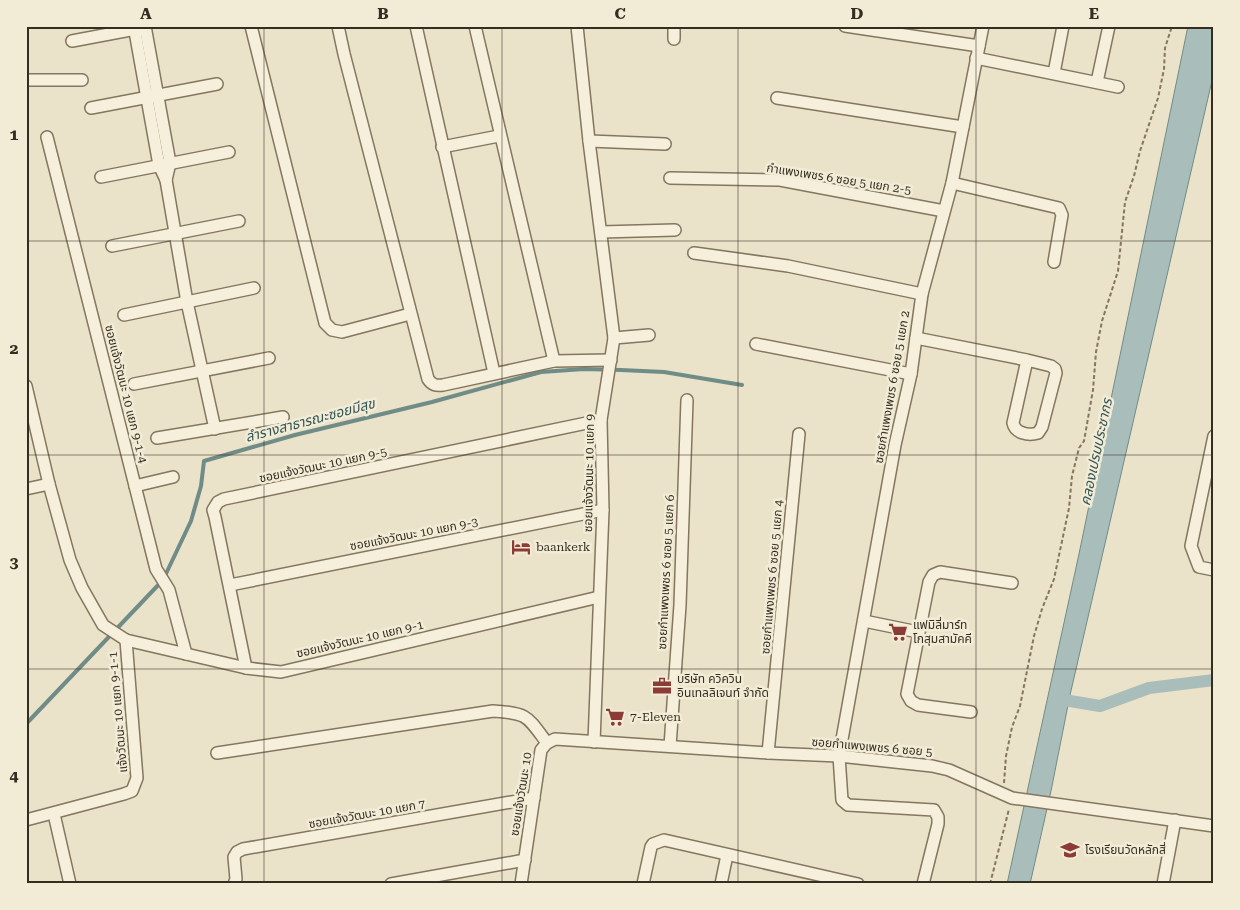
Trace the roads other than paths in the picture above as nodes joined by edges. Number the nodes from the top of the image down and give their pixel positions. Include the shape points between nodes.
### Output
1 (251, 26) edge
2 (338, 26) edge
3 (416, 26) edge
4 (475, 26) edge
5 (577, 26) edge
6 (674, 26) edge
7 (845, 26) edge
8 (983, 26) edge
9 (1064, 26) edge
10 (1109, 26) edge
11 (142, 27) edge
12 (898, 30) edge
13 (674, 39) dead end
14 (72, 41) dead end
15 (979, 46) junction
16 (976, 58) junction
17 (1054, 73) junction
18 (26, 80) edge
19 (82, 80) dead end
20 (1097, 82) junction
21 (217, 84) dead end
22 (1118, 86) dead end
23 (153, 97) junction
24 (778, 98) dead end
25 (91, 108) dead end
26 (963, 128) junction
27 (499, 136) junction
28 (47, 137) dead end
29 (589, 141) junction
30 (666, 144) dead end
31 (442, 147) junction
32 (230, 152) dead end
33 (165, 164) junction
34 (101, 177) dead end
35 (670, 178) dead end
36 (952, 183) junction
37 (944, 211) junction
38 (239, 221) dead end
39 (675, 230) dead end
40 (601, 232) junction
41 (174, 234) junction
42 (112, 246) dead end
43 (694, 253) dead end
44 (1054, 262) dead end
45 (254, 288) dead end
46 (922, 294) junction
47 (187, 302) junction
48 (410, 314) junction
49 (124, 316) dead end
50 (649, 335) dead end
51 (614, 338) junction
52 (916, 338) junction
53 (756, 344) dead end
54 (269, 358) dead end
55 (1027, 360) junction
56 (554, 362) junction
57 (610, 366) junction
58 (201, 372) junction
59 (494, 373) junction
60 (911, 374) junction
61 (134, 384) dead end
62 (26, 387) edge
63 (687, 400) dead end
64 (283, 417) dead end
65 (602, 420) junction
66 (214, 429) junction
67 (799, 434) dead end
68 (1214, 436) edge
69 (157, 438) dead end
70 (172, 477) dead end
71 (49, 484) junction
72 (135, 486) junction
73 (26, 489) edge
74 (603, 510) junction
75 (1214, 570) edge
76 (1012, 583) dead end
77 (230, 585) junction
78 (599, 597) junction
79 (864, 621) junction
80 (918, 632) junction
81 (123, 638) junction
82 (186, 654) junction
83 (246, 668) junction
84 (971, 712) dead end
85 (594, 742) junction
86 (546, 743) junction
87 (670, 746) junction
88 (216, 753) dead end
89 (768, 753) junction
90 (839, 756) junction
91 (534, 798) junction
92 (54, 814) junction
93 (26, 820) edge
94 (1175, 820) junction
95 (1214, 826) edge
96 (727, 855) junction
97 (525, 860) junction
98 (810, 872) junction
99 (70, 884) edge
100 (234, 884) edge
101 (391, 884) edge
102 (521, 884) edge
103 (642, 884) edge
104 (721, 884) edge
105 (807, 884) edge
106 (858, 884) edge
107 (923, 884) edge
108 (1163, 884) edge

1 - 48 street via 325,323 332,330 342,332
2 - 48 street
3 - 31 street
4 - 27 street
5 - 29 street, ซอยแจ้งวัฒนะ 10 แยก 9
6 - 13 street
7 - 12 street
8 - 15 street, ซอยกำแพงเพชร 6 ซอย 5 แยก 2
9 - 17 street
10 - 20 street
11 - 14 street
11 - 23 street
12 - 15 street
15 - 16 street, ซอยกำแพงเพชร 6 ซอย 5 แยก 2
16 - 17 street
16 - 26 street, ซอยกำแพงเพชร 6 ซอย 5 แยก 2
17 - 20 street
18 - 19 street
20 - 22 street
21 - 23 street
23 - 25 street
23 - 33 street
24 - 26 street
26 - 36 street, ซอยกำแพงเพชร 6 ซอย 5 แยก 2
27 - 31 street
27 - 56 street
28 - 72 street, ซอยแจ้งวัฒนะ 10 แยก 9-1-4
29 - 30 street
29 - 40 street, ซอยแจ้งวัฒนะ 10 แยก 9
31 - 59 street
32 - 33 street
33 - 34 street
33 - 41 street
35 - 37 street, กำแพงเพชร 6 ซอย 5 แยก 2-5 via 780,180
36 - 37 street, ซอยกำแพงเพชร 6 ซอย 5 แยก 2
36 - 44 street via 1059,208 1062,215
37 - 46 street, ซอยกำแพงเพชร 6 ซอย 5 แยก 2
38 - 41 street
39 - 40 street
40 - 51 street, ซอยแจ้งวัฒนะ 10 แยก 9
41 - 42 street
41 - 47 street
43 - 46 street via 788,266
45 - 47 street
46 - 52 street, ซอยกำแพงเพชร 6 ซอย 5 แยก 2
47 - 49 street
47 - 58 street
48 - 59 street via 428,379 433,385
50 - 51 street
51 - 57 street, ซอยแจ้งวัฒนะ 10 แยก 9
52 - 55 street
52 - 60 street, ซอยกำแพงเพชร 6 ซอย 5 แยก 2
53 - 60 street
54 - 58 street
55 - 55 street via 1013,422 1018,431 1032,435 1042,427 1056,373 1051,366
56 - 57 street
56 - 59 street
57 - 65 street, ซอยแจ้งวัฒนะ 10 แยก 9
58 - 61 street
58 - 66 street
60 - 79 street, ซอยกำแพงเพชร 6 ซอย 5 แยก 2
62 - 71 street, ซอยแจ้งวัฒนะ 10 แยก 9-1
63 - 87 street, ซอยกำแพงเพชร 6 ซอย 5 แยก 6 via 680,605
64 - 66 street
65 - 74 street, ซอยแจ้งวัฒนะ 10 แยก 9
65 - 77 street, ซอยแจ้งวัฒนะ 10 แยก 9-5 via 218,502 213,510
66 - 69 street
67 - 89 street, ซอยกำแพงเพชร 6 ซอย 5 แยก 4
68 - 75 street via 1191,546 1199,567
70 - 72 street
71 - 73 street
71 - 81 street, ซอยแจ้งวัฒนะ 10 แยก 9-1 via 70,560 82,588 103,625
72 - 82 street, ซอยแจ้งวัฒนะ 10 แยก 9-1-4 via 158,574 172,597
74 - 77 street, ซอยแจ้งวัฒนะ 10 แยก 9-3
74 - 78 street, ซอยแจ้งวัฒนะ 10 แยก 9
76 - 80 street via 940,572 933,575
77 - 83 street, ซอยแจ้งวัฒนะ 10 แยก 9-5
78 - 83 street, ซอยแจ้งวัฒนะ 10 แยก 9-1 via 281,672
78 - 85 street, ซอยแจ้งวัฒนะ 10 แยก 9
79 - 80 street
79 - 90 street, ซอยกำแพงเพชร 6 ซอย 5 แยก 2
80 - 84 street via 907,694 911,701 918,705
81 - 82 street, ซอยแจ้งวัฒนะ 10 แยก 9-1
81 - 92 street, แจ้งวัฒนะ 10 แยก 9-1-1 via 137,764 136,786 124,794
82 - 83 street, ซอยแจ้งวัฒนะ 10 แยก 9-1
85 - 86 street, ซอยแจ้งวัฒนะ 10 via 555,739
85 - 87 street, ซอยแจ้งวัฒนะ 10
86 - 88 street via 522,714 493,711
86 - 91 street, ซอยแจ้งวัฒนะ 10 via 541,750
87 - 89 street, ซอยกำแพงเพชร 6 ซอย 5
89 - 90 street, ซอยกำแพงเพชร 6 ซอย 5
90 - 94 street, ซอยกำแพงเพชร 6 ซอย 5 via 932,766 1008,795
90 - 107 street, ซอยกำแพงเพชร 6 ซอย 5 แยก 2 via 842,800 848,805 934,810 938,824
91 - 97 street, ซอยแจ้งวัฒนะ 10
91 - 100 street, ซอยแจ้งวัฒนะ 10 แยก 7 via 243,850 234,857
92 - 93 street, แจ้งวัฒนะ 10 แยก 9-1-1
92 - 99 street
94 - 95 street, ซอยกำแพงเพชร 6 ซอย 5
94 - 108 street
96 - 98 street
96 - 103 street via 658,841 651,847
96 - 104 street
97 - 101 street
97 - 102 street, ซอยแจ้งวัฒนะ 10
98 - 105 street
98 - 106 street

